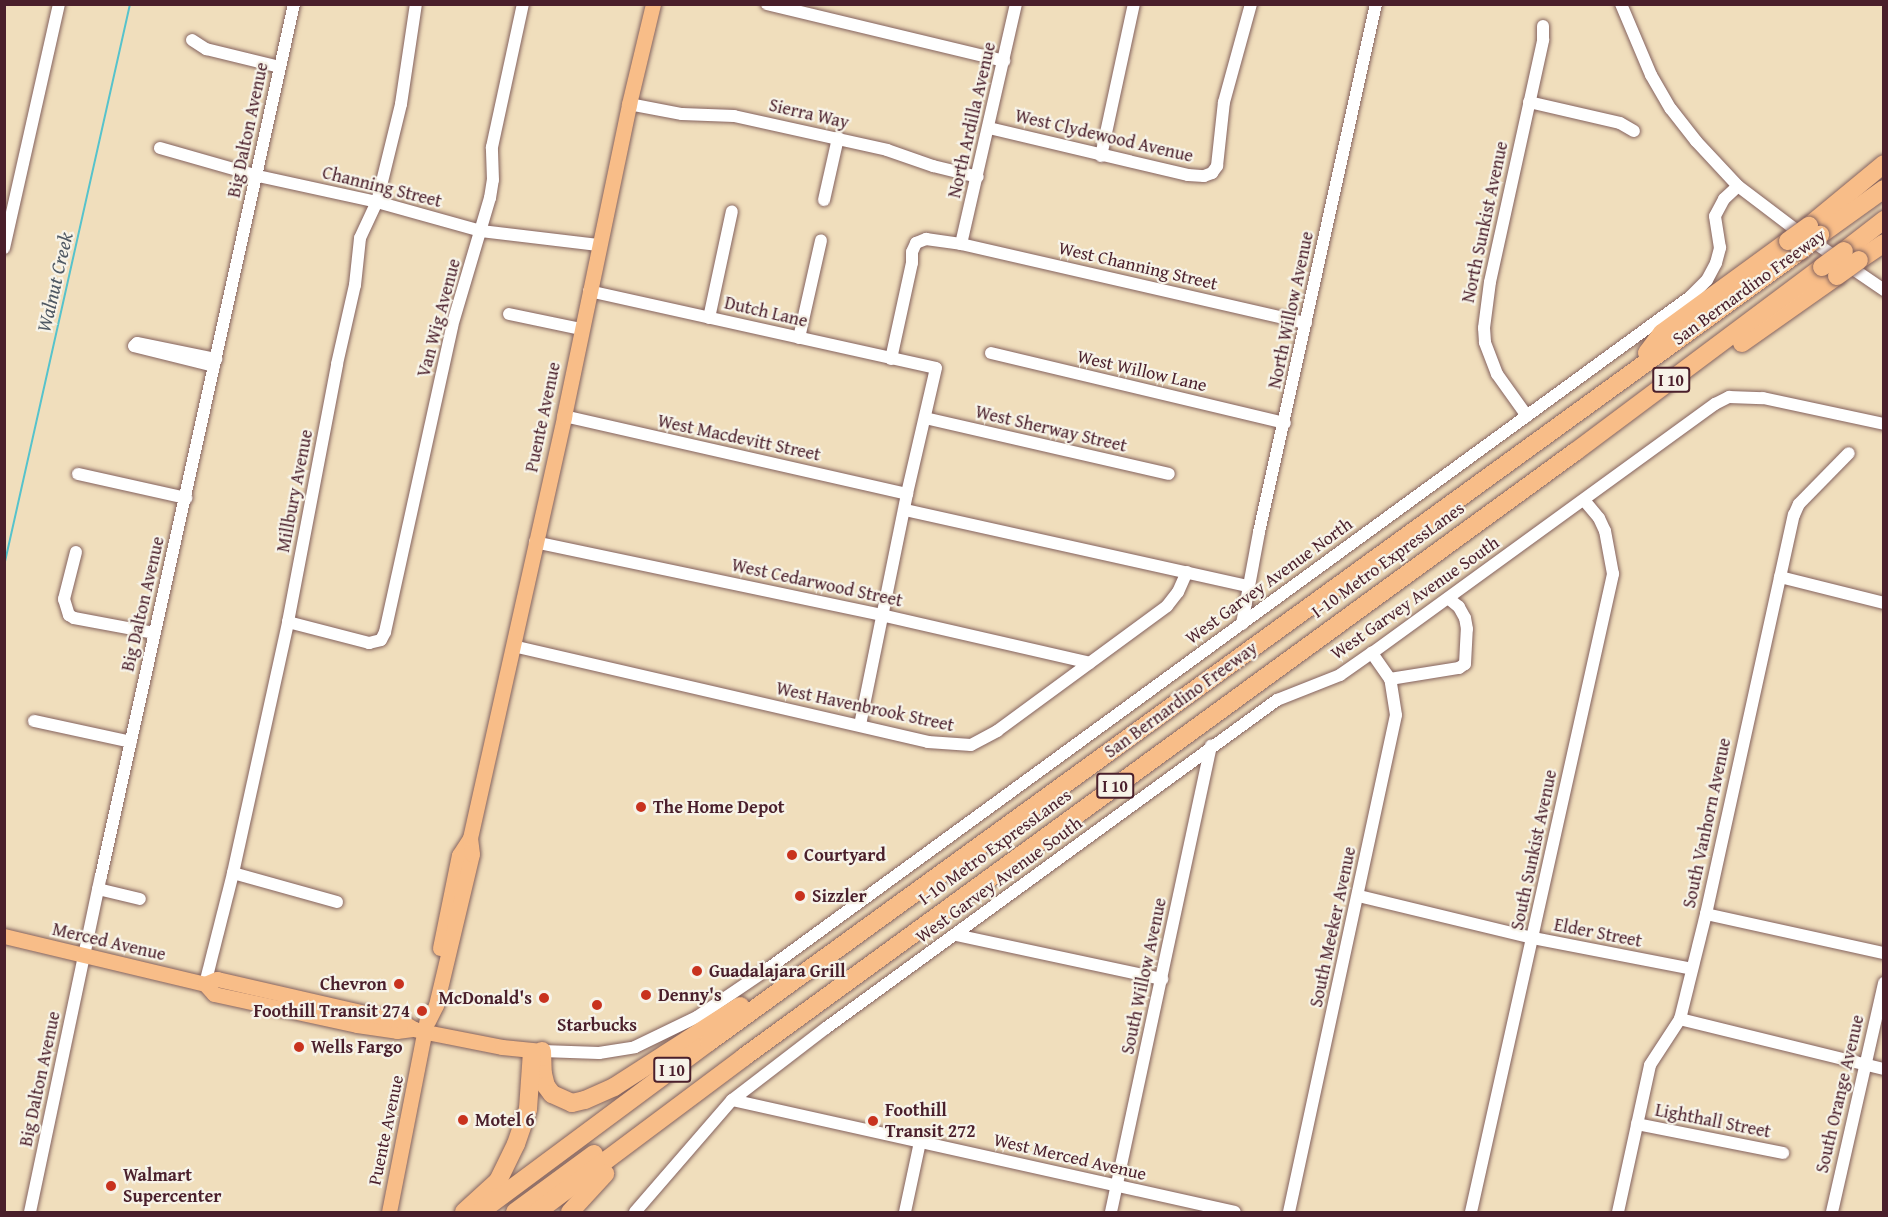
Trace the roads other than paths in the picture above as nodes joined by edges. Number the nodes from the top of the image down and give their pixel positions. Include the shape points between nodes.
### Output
1 (59, 4) edge
2 (294, 4) edge
3 (416, 4) edge
4 (523, 4) edge
5 (653, 4) edge
6 (767, 4) edge
7 (1016, 4) edge
8 (1134, 4) edge
9 (1251, 4) edge
10 (1376, 4) edge
11 (1621, 5) edge
12 (1543, 26) dead end
13 (192, 40) dead end
14 (1004, 61) junction
15 (280, 67) junction
16 (1529, 102) junction
17 (629, 104) junction
18 (989, 128) junction
19 (1634, 131) dead end
20 (838, 138) junction
21 (160, 148) dead end
22 (1101, 156) junction
23 (1884, 164) edge
24 (258, 176) junction
25 (978, 177) junction
26 (1738, 186) junction
27 (1884, 189) edge
28 (824, 200) dead end
29 (377, 202) junction
30 (732, 212) dead end
31 (1884, 220) edge
32 (1815, 230) junction
33 (481, 231) junction
34 (821, 240) dead end
35 (961, 243) junction
36 (1884, 243) edge
37 (598, 245) junction
38 (1794, 246) junction
39 (4, 248) edge
40 (1851, 255) junction
41 (1830, 271) junction
42 (1751, 286) junction
43 (1884, 290) edge
44 (589, 291) junction
45 (1767, 309) junction
46 (510, 314) dead end
47 (709, 318) junction
48 (1306, 323) junction
49 (581, 329) junction
50 (799, 338) junction
51 (991, 353) dead end
52 (891, 358) junction
53 (215, 363) junction
54 (1636, 367) junction
55 (564, 416) junction
56 (1527, 416) junction
57 (925, 418) junction
58 (1285, 423) junction
59 (1884, 424) edge
60 (1575, 452) junction
61 (1849, 453) dead end
62 (78, 474) dead end
63 (1169, 474) dead end
64 (907, 494) junction
65 (186, 498) junction
66 (1584, 500) junction
67 (905, 510) junction
68 (535, 542) junction
69 (76, 552) dead end
70 (1186, 572) junction
71 (1780, 577) junction
72 (1248, 586) junction
73 (1448, 598) junction
74 (1884, 603) edge
75 (881, 615) junction
76 (288, 622) junction
77 (1242, 624) junction
78 (154, 633) junction
79 (513, 645) junction
80 (1372, 653) junction
81 (1090, 663) junction
82 (1390, 679) junction
83 (34, 721) dead end
84 (860, 724) junction
85 (130, 742) junction
86 (1211, 746) junction
87 (233, 873) junction
88 (98, 889) junction
89 (1359, 896) junction
90 (140, 899) dead end
91 (337, 902) dead end
92 (1706, 914) junction
93 (865, 929) junction
94 (956, 935) junction
95 (4, 936) edge
96 (1533, 938) junction
97 (1884, 953) edge
98 (85, 957) junction
99 (1692, 969) junction
100 (1162, 979) junction
101 (1884, 983) edge
102 (205, 984) junction
103 (1680, 1019) junction
104 (423, 1027) junction
105 (537, 1050) junction
106 (1865, 1063) junction
107 (1884, 1069) edge
108 (704, 1087) junction
109 (732, 1100) junction
110 (1637, 1124) junction
111 (920, 1142) junction
112 (1783, 1153) dead end
113 (1117, 1185) junction
114 (30, 1212) edge
115 (389, 1212) edge
116 (464, 1212) edge
117 (480, 1212) edge
118 (496, 1212) edge
119 (515, 1212) edge
120 (537, 1212) edge
121 (570, 1212) edge
122 (635, 1212) edge
123 (905, 1212) edge
124 (1111, 1212) edge
125 (1234, 1212) edge
126 (1289, 1212) edge
127 (1471, 1212) edge
128 (1618, 1212) edge
129 (1832, 1212) edge

1 - 39 street
2 - 15 street, Big Dalton Avenue
3 - 29 street, Millbury Avenue via 401,104
4 - 33 street, Van Wig Avenue via 492,147 493,180
5 - 17 main road, Puente Avenue
6 - 14 street
7 - 14 street, North Ardilla Avenue
8 - 22 street
9 - 22 street, West Clydewood Avenue via 1224,102 1217,166 1212,173 1188,175
10 - 48 street, North Willow Avenue
11 - 26 street via 1651,75 1671,109
12 - 16 street, North Sunkist Avenue
13 - 15 street via 206,49
14 - 18 street, North Ardilla Avenue
15 - 24 street, Big Dalton Avenue
16 - 19 street via 1620,123
16 - 56 street, North Sunkist Avenue via 1485,305 1484,328 1497,374
17 - 20 street, Sierra Way via 682,114 734,116
17 - 37 main road, Puente Avenue
18 - 22 street, West Clydewood Avenue
18 - 25 street, North Ardilla Avenue
20 - 25 street, Sierra Way
20 - 28 street
21 - 24 street, Channing Street
23 - 32 highway
24 - 29 street, Channing Street
24 - 53 street, Big Dalton Avenue
25 - 35 street, North Ardilla Avenue
26 - 43 street
26 - 56 street, West Garvey Avenue North via 1715,216 1720,248 1707,280 1690,297
27 - 32 highway, San Bernardino Freeway
29 - 33 street, Channing Street
29 - 76 street, Millbury Avenue via 360,238 355,285
30 - 47 street
31 - 40 highway, San Bernardino Freeway / I 10
32 - 38 highway, bridge
33 - 37 street, Channing Street
33 - 76 street, Van Wig Avenue via 452,326 385,632 381,640 369,642
34 - 50 street
35 - 48 street, West Channing Street
35 - 52 street via 927,239 916,243
36 - 40 highway
37 - 44 main road, Puente Avenue
38 - 42 highway, San Bernardino Freeway / I 10
38 - 54 highway via 1662,333
40 - 41 highway, San Bernardino Freeway / I 10, bridge
41 - 45 highway, San Bernardino Freeway / I 10
41 - 60 highway via 1625,428
42 - 54 highway, San Bernardino Freeway / I 10
42 - 118 highway, I-10 Metro ExpressLanes via 1738,305
44 - 47 street, Dutch Lane
44 - 49 main road, Puente Avenue
45 - 60 highway, San Bernardino Freeway / I 10
45 - 119 highway, I-10 Metro ExpressLanes via 1745,314 1729,325
46 - 49 street
47 - 50 street, Dutch Lane
48 - 58 street, North Willow Avenue
49 - 55 main road, Puente Avenue
50 - 52 street, Dutch Lane
51 - 58 street, West Willow Lane
52 - 57 street, Dutch Lane via 936,368
53 - 53 street via 134,345 139,349
53 - 65 street, Big Dalton Avenue
54 - 93 highway, San Bernardino Freeway / I 10
55 - 64 street, West Macdevitt Street
55 - 68 main road, Puente Avenue
56 - 77 street, West Garvey Avenue North
57 - 63 street, West Sherway Street
57 - 64 street
58 - 72 street, North Willow Avenue
59 - 66 street, West Garvey Avenue South via 1763,398 1729,397 1702,412
60 - 108 highway, San Bernardino Freeway / I 10
61 - 71 street, South Vanhorn Avenue via 1799,504
62 - 65 street
64 - 67 street
65 - 78 street, Big Dalton Avenue
66 - 73 street, West Garvey Avenue South
66 - 96 street, South Sunkist Avenue via 1605,531 1613,574
67 - 70 street
67 - 75 street
68 - 75 street, West Cedarwood Street
68 - 79 main road, Puente Avenue
69 - 78 street via 64,599 69,615
70 - 72 street
70 - 81 street, West Havenbrook Street via 1167,606
71 - 74 street
71 - 92 street, South Vanhorn Avenue
72 - 77 street, North Willow Avenue
73 - 80 street, West Garvey Avenue South
73 - 82 street via 1465,618 1465,664
75 - 81 street, West Cedarwood Street
75 - 84 street
76 - 87 street, Millbury Avenue
77 - 105 street, West Garvey Avenue North via 697,1017 635,1047 599,1053
78 - 85 street, Big Dalton Avenue
79 - 84 street, West Havenbrook Street
79 - 104 main road, Puente Avenue via 470,838 472,854 459,912 436,1005
80 - 82 street, South Meeker Avenue
80 - 86 street, West Garvey Avenue South via 1340,675 1277,700
81 - 84 street, West Havenbrook Street via 997,731 971,745 928,742
82 - 89 street, South Meeker Avenue via 1396,715
83 - 85 street
85 - 88 street, Big Dalton Avenue
86 - 94 street, West Garvey Avenue South
86 - 100 street, South Willow Avenue
87 - 91 street
87 - 102 street, Millbury Avenue
88 - 90 street
88 - 98 street, Big Dalton Avenue
89 - 96 street, Elder Street
89 - 126 street, South Meeker Avenue
92 - 97 street
92 - 99 street, South Vanhorn Avenue
93 - 105 highway via 828,944 624,1081 585,1100 572,1102 552,1094 546,1086
93 - 117 highway, San Bernardino Freeway / I 10
94 - 100 street
94 - 109 street, West Garvey Avenue South
95 - 98 main road, Merced Avenue
96 - 99 street, Elder Street
96 - 127 street, South Sunkist Avenue
98 - 102 main road, Merced Avenue
98 - 114 street, Big Dalton Avenue
99 - 103 street, South Vanhorn Avenue
100 - 113 street, South Willow Avenue
101 - 106 street, South Orange Avenue
102 - 104 main road, Merced Avenue via 214,994 310,1016 398,1031
103 - 106 street
103 - 110 street, South Vanhorn Avenue via 1650,1065
104 - 105 main road, Merced Avenue via 502,1047
104 - 115 main road, Puente Avenue
105 - 116 highway via 528,1108 516,1143 498,1181
106 - 107 street
106 - 129 street, South Orange Avenue
108 - 120 highway, San Bernardino Freeway / I 10
108 - 121 highway via 603,1176
109 - 111 street, West Merced Avenue
109 - 122 street, West Garvey Avenue South
110 - 112 street, Lighthall Street
110 - 128 street, South Vanhorn Avenue
111 - 113 street, West Merced Avenue
111 - 123 street
113 - 124 street, South Willow Avenue
113 - 125 street, West Merced Avenue

